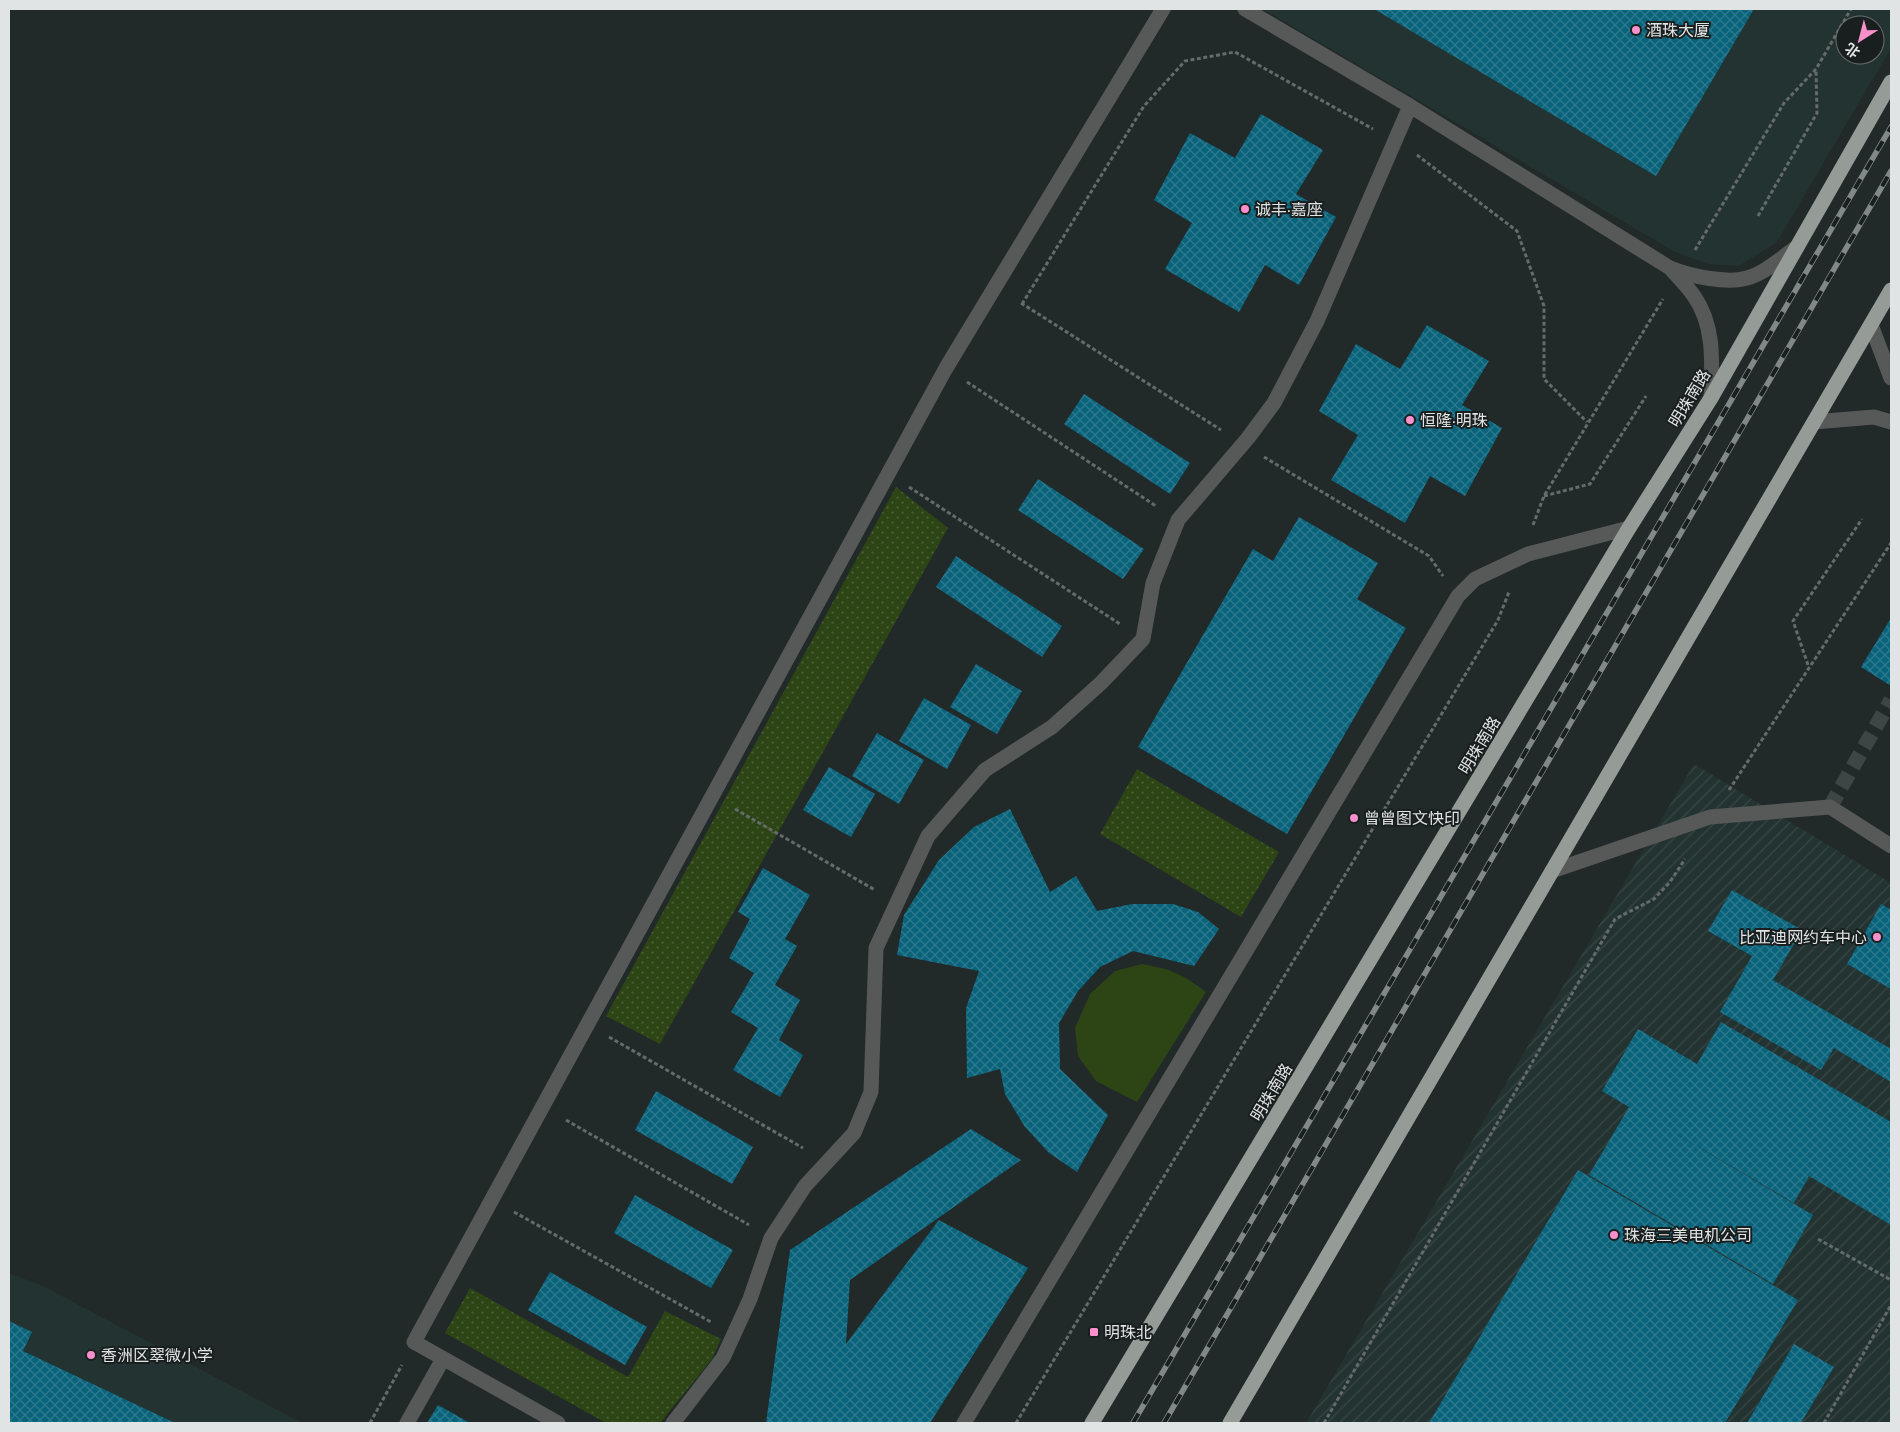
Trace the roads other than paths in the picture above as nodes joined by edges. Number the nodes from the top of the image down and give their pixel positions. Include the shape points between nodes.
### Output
1 (1163, 9) edge
2 (1246, 9) edge
3 (1891, 82) edge
4 (1410, 106) junction
5 (1796, 247) junction
6 (1676, 272) junction
7 (1891, 290) edge
8 (1870, 325) junction
9 (1891, 378) edge
10 (1711, 398) junction
11 (1814, 422) junction
12 (1891, 422) edge
13 (1629, 528) junction
14 (1891, 846) edge
15 (1552, 871) junction
16 (443, 1359) junction
17 (407, 1423) edge
18 (558, 1423) edge
19 (673, 1423) edge
20 (964, 1423) edge
21 (1092, 1423) edge
22 (1230, 1423) edge

1 - 16 street via 946,368 414,1342
2 - 4 street
3 - 5 highway, 明珠南路
4 - 6 street
4 - 19 street via 1317,321 1274,403 1178,520 1152,583 1143,639 1101,683 1052,726 985,770 928,836 876,948 871,1092 854,1134 805,1186 772,1238 750,1299 723,1358
5 - 6 street via 1769,267 1745,279 1706,278
5 - 10 highway, 明珠南路
6 - 10 street via 1694,297 1709,328
7 - 8 highway
8 - 9 street
8 - 11 highway
10 - 13 highway, 明珠南路
11 - 12 street via 1874,416
11 - 15 highway
13 - 20 street via 1522,557 1475,579 1458,596
13 - 21 highway, 明珠南路
14 - 15 street via 1830,807 1710,817
15 - 22 highway
16 - 17 street
16 - 18 street

